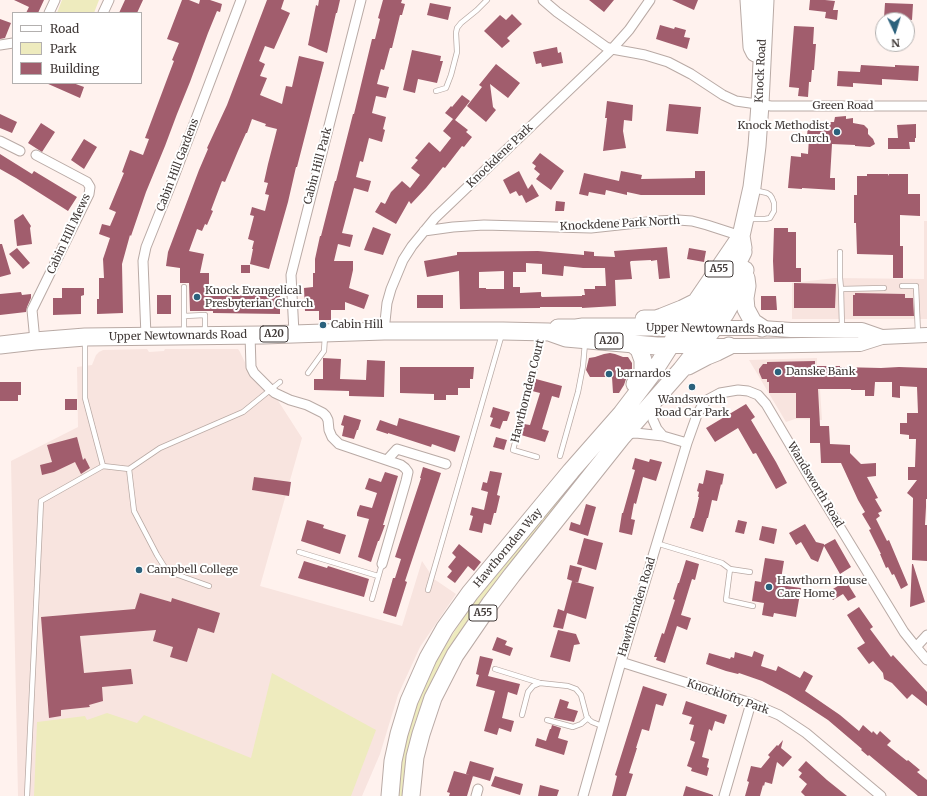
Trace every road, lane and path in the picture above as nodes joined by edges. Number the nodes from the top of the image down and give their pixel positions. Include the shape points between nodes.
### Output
1 (55, 0) edge
2 (109, 0) edge
3 (241, 0) edge
4 (362, 0) edge
5 (486, 0) edge
6 (543, 0) edge
7 (650, 0) edge
8 (749, 0) edge
9 (765, 0) edge
10 (49, 12) edge
11 (103, 12) edge
12 (12, 43) edge
13 (0, 45) edge
14 (612, 49) junction
15 (762, 66) junction
16 (436, 91) dead end
17 (760, 104) junction
18 (927, 106) edge
19 (0, 141) edge
20 (20, 151) dead end
21 (36, 155) dead end
22 (752, 190) junction
23 (746, 218) junction
24 (424, 231) junction
25 (742, 244) junction
26 (840, 252) dead end
27 (745, 270) junction
28 (902, 286) dead end
29 (184, 287) dead end
30 (884, 288) dead end
31 (841, 290) junction
32 (696, 302) junction
33 (184, 316) junction
34 (762, 328) junction
35 (842, 330) junction
36 (384, 331) junction
37 (503, 331) junction
38 (548, 331) junction
39 (325, 332) junction
40 (294, 333) junction
41 (580, 334) junction
42 (205, 335) junction
43 (250, 335) junction
44 (922, 335) edge
45 (146, 336) junction
46 (184, 336) junction
47 (692, 336) junction
48 (85, 337) junction
49 (882, 337) junction
50 (35, 341) junction
51 (631, 343) junction
52 (0, 345) edge
53 (809, 345) junction
54 (729, 346) junction
55 (681, 370) junction
56 (308, 373) dead end
57 (280, 382) dead end
58 (270, 390) junction
59 (651, 405) junction
60 (625, 434) junction
61 (663, 436) junction
62 (686, 443) junction
63 (560, 456) dead end
64 (537, 457) dead end
65 (387, 460) junction
66 (446, 464) dead end
67 (103, 466) junction
68 (129, 469) junction
69 (571, 471) junction
70 (656, 543) junction
71 (299, 552) dead end
72 (382, 564) joint
73 (730, 569) junction
74 (750, 572) dead end
75 (378, 576) junction
76 (209, 586) dead end
77 (428, 590) dead end
78 (372, 599) dead end
79 (753, 606) dead end
80 (927, 635) edge
81 (916, 647) junction
82 (927, 660) edge
83 (621, 662) junction
84 (495, 669) dead end
85 (540, 683) junction
86 (751, 703) junction
87 (522, 715) dead end
88 (588, 718) junction
89 (547, 720) dead end
90 (602, 726) junction
91 (27, 796) edge
92 (390, 796) edge
93 (411, 796) edge
94 (582, 796) edge
95 (724, 796) edge
96 (881, 796) edge

1 - 10 street
2 - 11 street
3 - 45 street, Cabin Hill Gardens via 146,247 143,261
4 - 40 street, Cabin Hill Park via 291,275
5 - 16 lane via 457,28 457,52 451,75 446,88
6 - 14 street, Green Road
7 - 14 street, Knockdene Park
8 - 15 highway via 752,46
9 - 15 highway, Knock Road / A55
12 - 13 street
14 - 17 street, Green Road via 668,62 730,99
14 - 24 street, Knockdene Park
15 - 17 highway, Knock Road / A55
17 - 18 street, Green Road
17 - 22 highway, Knock Road / A55
19 - 20 street
21 - 50 street, Cabin HIll Mews via 87,182 90,187 89,194 32,310
22 - 23 highway, Knock Road / A55
22 - 23 lane via 770,195 774,211 770,218
23 - 25 highway, Knock Road / A55
24 - 25 street, Knockdene Park North via 484,225 591,228 656,220 678,220 707,224
24 - 36 street, Knockdene Park via 403,260 396,275 387,303
25 - 27 highway, Knock Road / A55
25 - 32 highway, Knock Road / A55
25 - 47 highway via 735,268 715,304
26 - 31 lane
27 - 34 highway via 746,310 753,322
27 - 47 highway, Knock Road / A55 via 736,295 725,314
28 - 44 lane via 916,286
29 - 33 lane
30 - 31 lane
31 - 35 lane
32 - 38 highway via 656,319 563,322
32 - 47 highway, Knock Road / A55
33 - 42 lane via 205,315
33 - 46 lane
34 - 35 main road, Upper Newtownards Road / A20
34 - 47 main road, Upper Newtownards Road / A20
35 - 49 main road, Upper Newtownards Road / A20 via 862,330
36 - 37 highway, Upper Newtownards Road / A20
36 - 39 highway, Upper Newtownards Road / A20
37 - 38 highway, Upper Newtownards Road / A20
37 - 77 lane
38 - 41 highway, Upper Newtownards Road / A20
38 - 64 lane, Hawthornden Court via 541,344 513,450
39 - 40 highway, Upper Newtownards Road / A20
39 - 56 lane via 324,351
40 - 43 highway, Upper Newtownards Road / A20
41 - 47 highway, Upper Newtownards Road / A20 via 583,327
41 - 51 highway, Upper Newtownards Road / A20
41 - 63 lane via 583,366
42 - 43 highway, Upper Newtownards Road / A20
42 - 46 highway, Upper Newtownards Road / A20
43 - 58 street via 251,367
44 - 49 main road, Upper Newtownards Road / A20
45 - 46 highway, Upper Newtownards Road / A20
45 - 48 highway, Upper Newtownards Road / A20
47 - 51 highway, Upper Newtownards Road / A20 via 657,346
47 - 53 main road via 785,339
47 - 54 main road, Upper Newtownards Road / A20
47 - 55 highway, Hawthornden Way / A55
47 - 69 highway, Hawthornden Way / A55 via 654,371 622,413
48 - 50 highway, Upper Newtownards Road / A20
48 - 67 lane via 85,398
49 - 53 main road, Upper Newtownards Road / A20 via 860,344
50 - 52 highway, Upper Newtownards Road / A20
51 - 69 highway via 641,354 643,373 576,458
53 - 54 main road, Upper Newtownards Road / A20
54 - 55 highway
55 - 59 highway, Hawthornden Way / A55
57 - 58 lane
58 - 65 street via 323,413 328,420 332,437 339,444
58 - 68 lane via 243,412 160,448
59 - 60 highway, Hawthornden Way / A55
59 - 61 street via 652,420
60 - 61 street
60 - 93 highway, Hawthornden Way / A55 via 490,604 455,655 433,698 421,734
61 - 62 street
62 - 70 street, Hawthornden Road
62 - 81 street, Wandsworth Road via 697,415 707,400 720,393 738,390 758,395 769,409 904,632
65 - 66 street via 397,449
65 - 72 street via 401,465 408,472
67 - 68 lane
67 - 91 lane via 41,501
68 - 76 lane via 134,511 167,571
69 - 92 highway, Hawthornden Way / A55 via 470,593 445,628 428,658 409,701 399,734 393,761
70 - 73 lane via 722,563
70 - 83 street, Hawthornden Road
71 - 75 lane
72 - 75 lane
73 - 74 lane
73 - 79 lane via 726,600
75 - 78 lane
80 - 81 street
81 - 82 street, Wandsworth Road
83 - 86 street, Knocklofty Park
83 - 90 street, Hawthornden Road
84 - 85 lane
85 - 87 lane via 528,692
85 - 88 lane via 576,689 581,695
86 - 95 street
86 - 96 street, Knocklofty Park via 779,715 806,733
88 - 89 lane via 573,727
88 - 90 lane
90 - 94 street, Hawthornden Road

